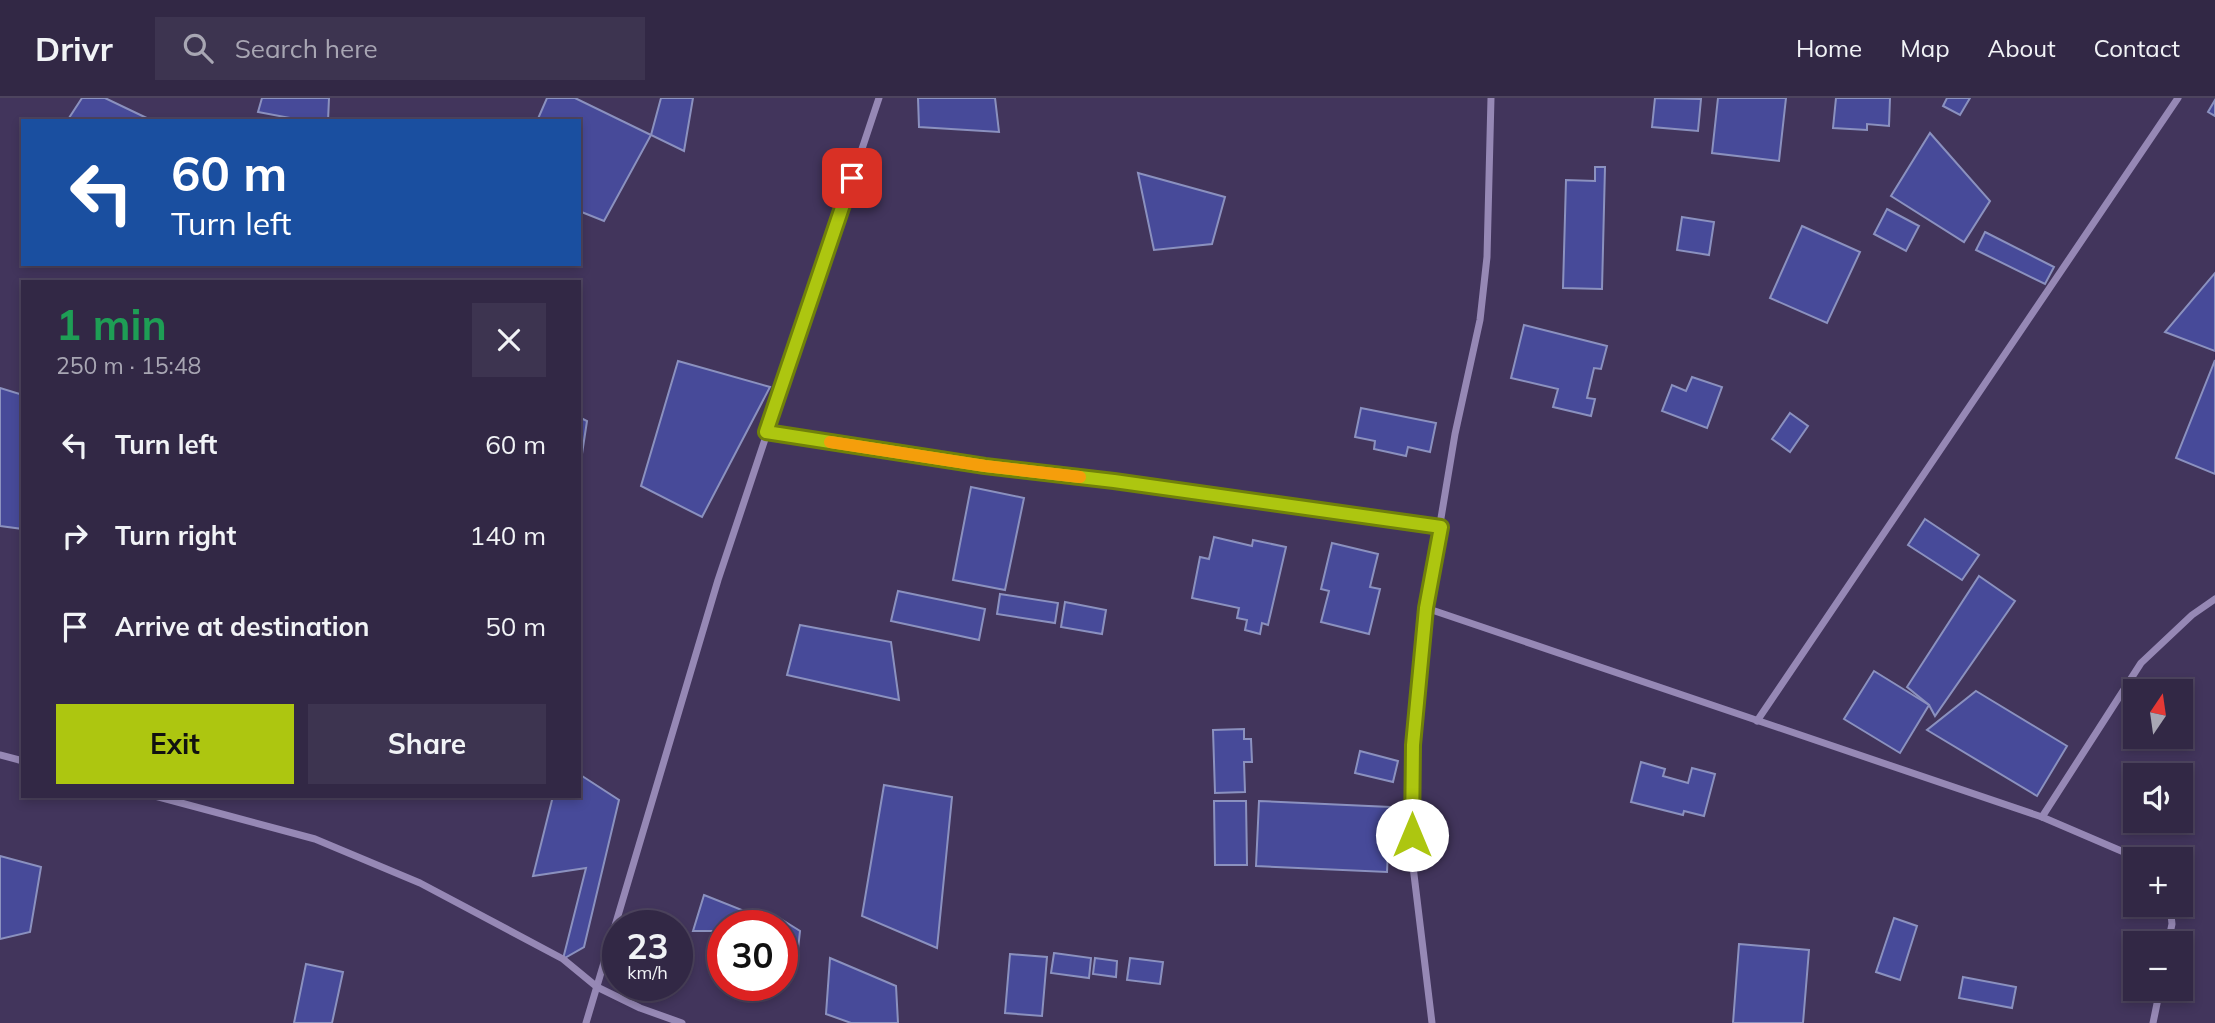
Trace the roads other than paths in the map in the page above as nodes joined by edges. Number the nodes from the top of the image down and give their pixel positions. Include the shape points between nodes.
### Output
1 (879, 98) edge
2 (1491, 98) edge
3 (2178, 98) edge
4 (766, 432) junction
5 (1441, 527) junction
6 (2215, 599) edge
7 (1426, 608) junction
8 (1757, 721) junction
9 (0, 755) edge
10 (21, 760) edge
11 (162, 798) edge
12 (2042, 817) junction
13 (2123, 852) edge
14 (597, 987) junction
15 (2158, 1001) edge
16 (586, 1023) edge
17 (682, 1023) edge
18 (1433, 1023) edge
19 (2153, 1023) edge

1 - 4 street
2 - 5 street via 1482,308
3 - 8 street
4 - 5 street
4 - 14 street
5 - 7 street
6 - 12 street via 2141,663
7 - 8 street
7 - 18 street via 1413,745 1412,858
8 - 12 street
9 - 10 street
11 - 14 street via 315,839 420,883 563,959
12 - 13 street
14 - 16 street
14 - 17 street
15 - 19 street

